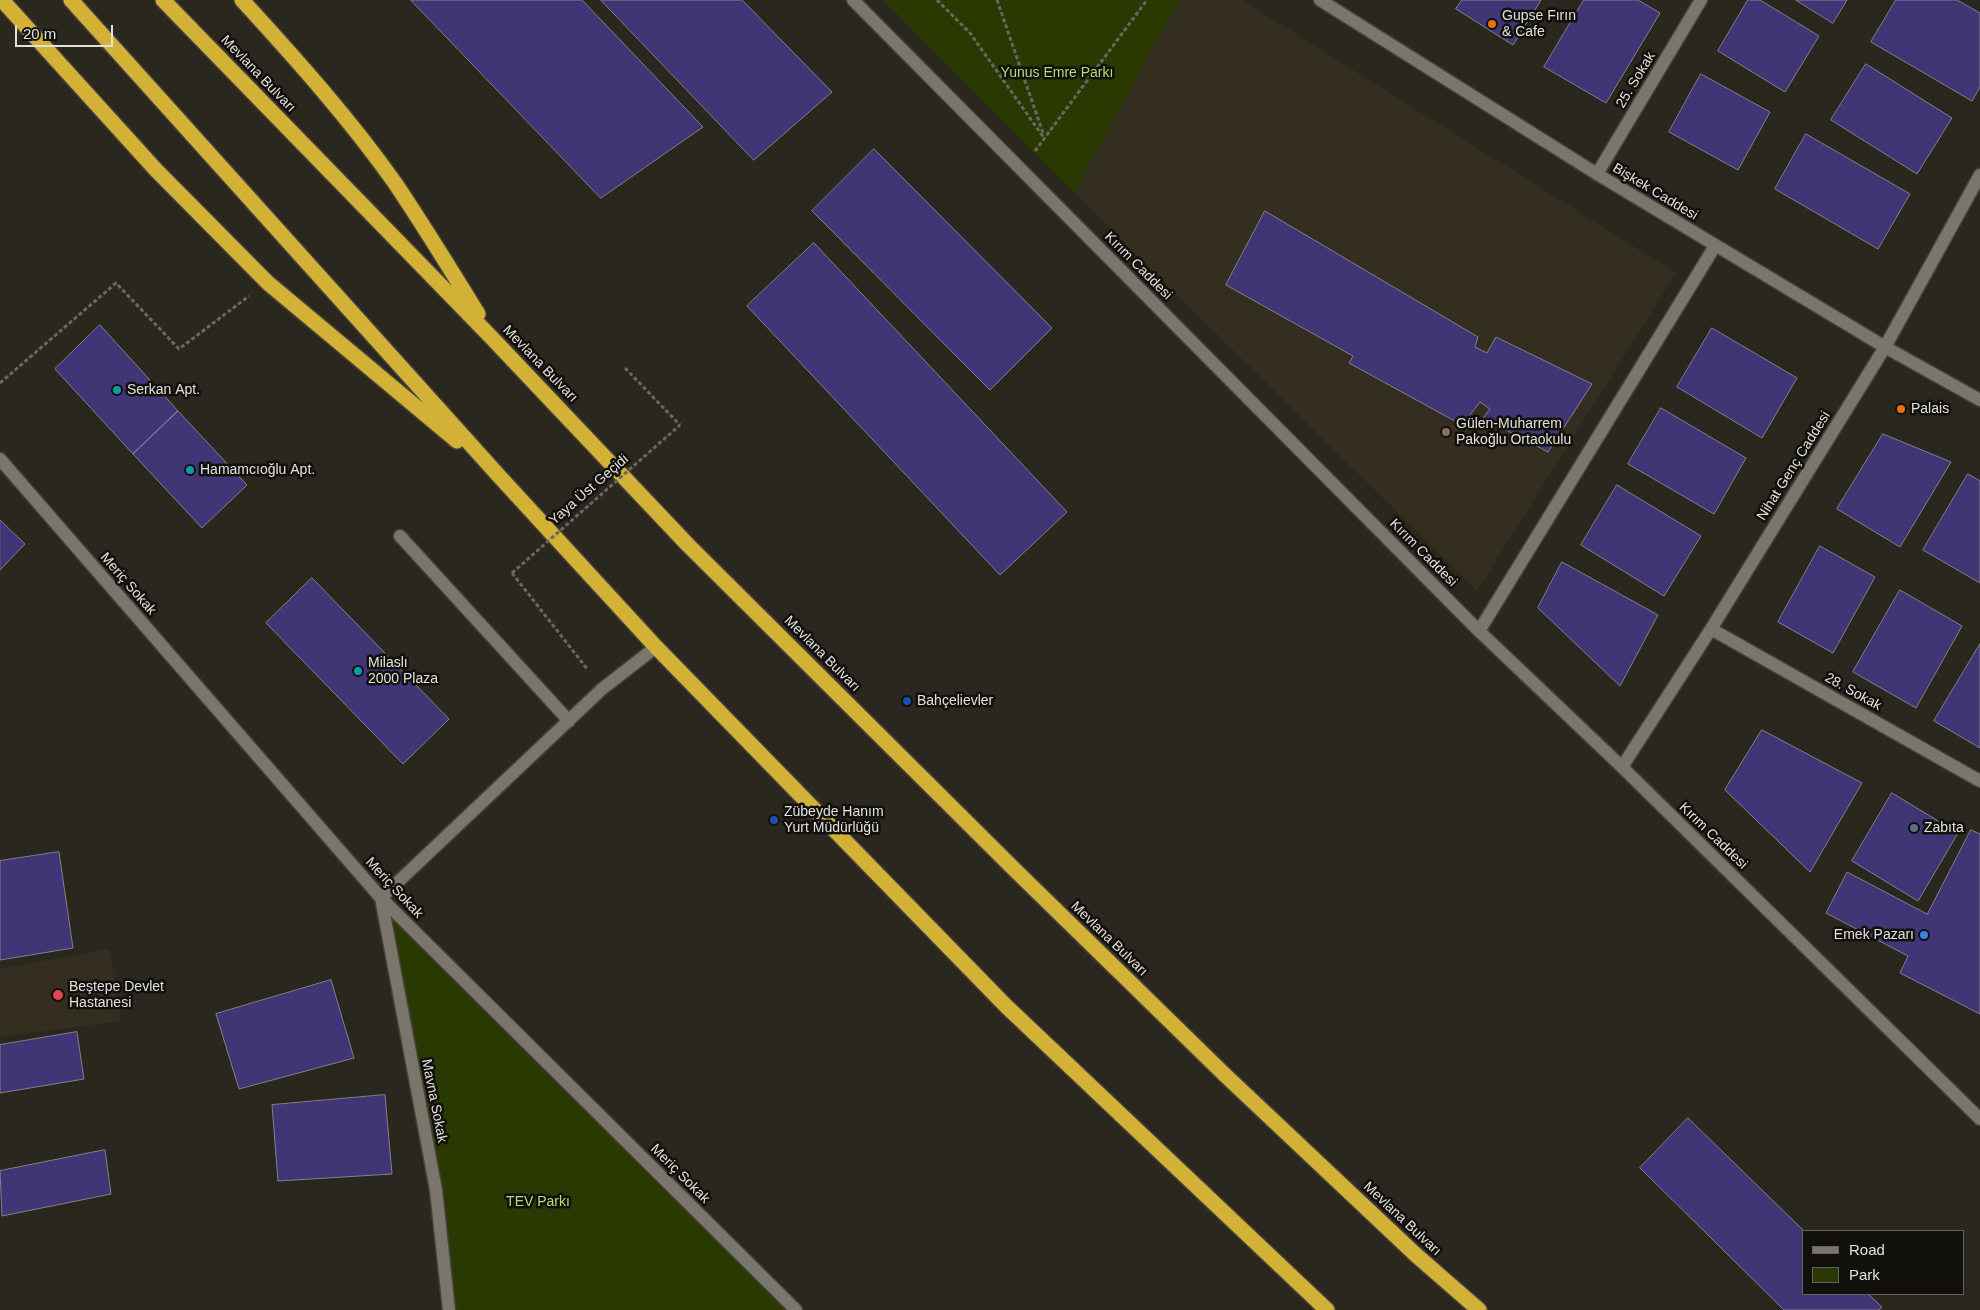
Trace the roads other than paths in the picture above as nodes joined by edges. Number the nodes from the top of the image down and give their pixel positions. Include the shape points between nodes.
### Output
1 (2, 0) edge
2 (71, 0) edge
3 (163, 0) edge
4 (242, 0) edge
5 (853, 0) edge
6 (1320, 0) edge
7 (1701, 0) edge
8 (1597, 174) junction
9 (1980, 175) edge
10 (1715, 246) junction
11 (491, 337) junction
12 (1885, 347) junction
13 (1980, 400) edge
14 (0, 459) edge
15 (498, 476) junction
16 (400, 536) dead end
17 (1711, 629) junction
18 (1479, 631) junction
19 (656, 647) junction
20 (569, 721) junction
21 (1622, 767) junction
22 (1980, 781) edge
23 (381, 898) junction
24 (1980, 1119) edge
25 (450, 1310) edge
26 (796, 1310) edge
27 (1327, 1310) edge
28 (1479, 1310) edge

1 - 15 highway via 150,164 268,283
2 - 15 highway
3 - 11 highway, Mevlana Bulvarı
4 - 11 highway via 296,60 394,182
5 - 18 street, Kırım Caddesi
6 - 8 street, Bişkek Caddesi
7 - 8 street, 25. Sokak
8 - 10 street, Bişkek Caddesi
9 - 12 street, Nihat Genç Caddesi
10 - 12 street, Bişkek Caddesi
10 - 18 street
11 - 28 highway, Mevlana Bulvarı via 695,552 1014,869 1225,1075
12 - 13 street, Bişkek Caddesi
12 - 17 street, Nihat Genç Caddesi
14 - 23 street, Meriç Sokak
15 - 19 highway
16 - 20 street
17 - 21 street, Nihat Genç Caddesi
17 - 22 street, 28. Sokak
18 - 21 street, Kırım Caddesi
19 - 20 street via 602,689
19 - 27 highway via 1006,1006
20 - 23 street
21 - 24 street, Kırım Caddesi
23 - 25 street, Mavna Sokak via 436,1190
23 - 26 street, Meriç Sokak

